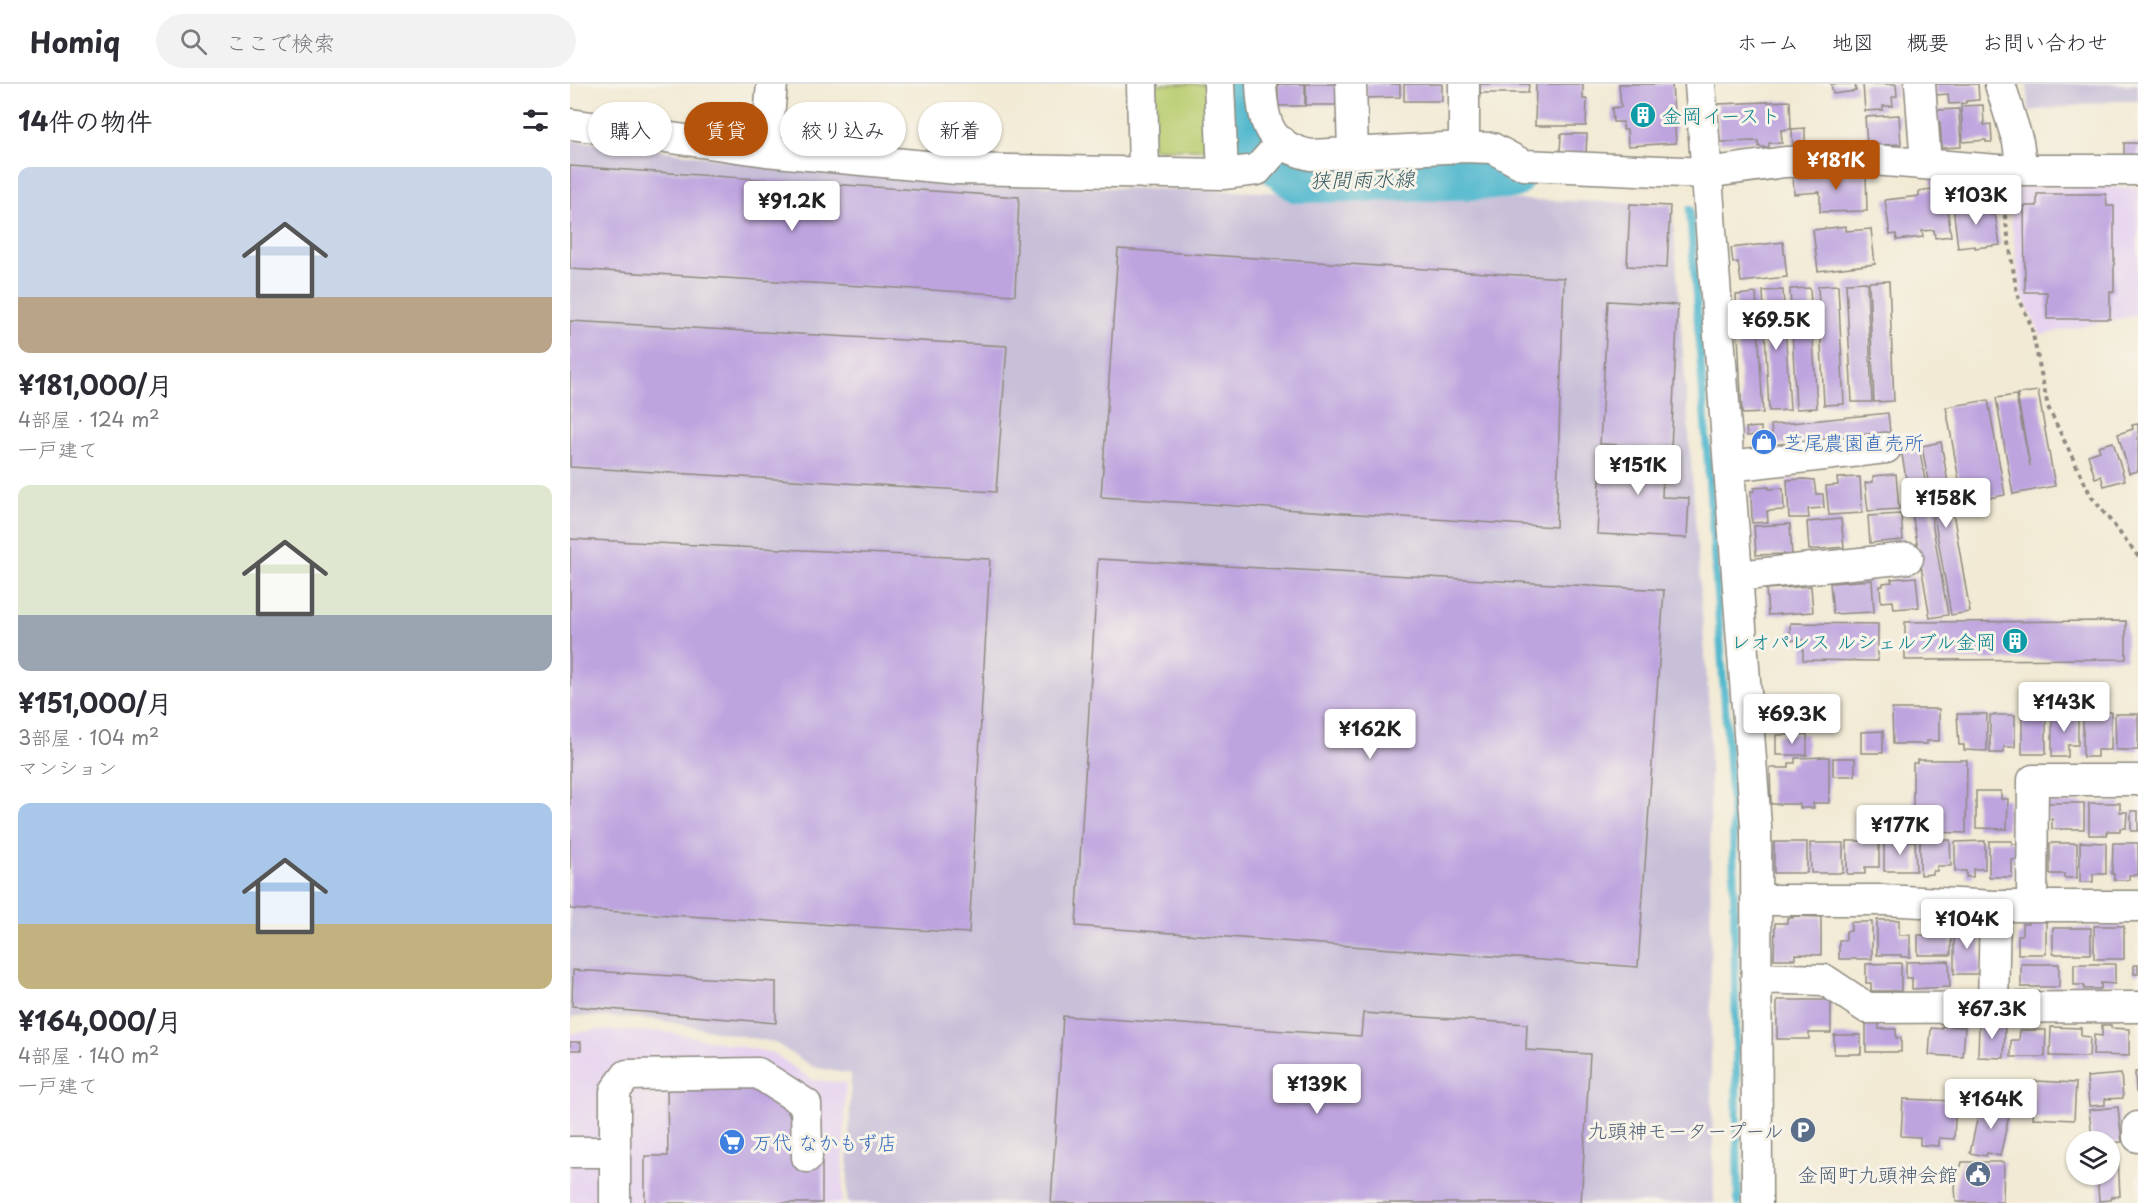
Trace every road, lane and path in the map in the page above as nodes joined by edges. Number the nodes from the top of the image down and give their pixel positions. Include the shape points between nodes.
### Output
1 (772, 84) edge
2 (1142, 84) edge
3 (1219, 84) edge
4 (1261, 84) edge
5 (1351, 84) edge
6 (1464, 84) edge
7 (1700, 84) edge
8 (1920, 84) edge
9 (2000, 84) edge
10 (570, 124) edge
11 (768, 129) edge
12 (684, 140) edge
13 (1282, 142) junction
14 (1464, 147) junction
15 (768, 151) edge
16 (1353, 153) junction
17 (1926, 164) junction
18 (2010, 170) junction
19 (2138, 170) edge
20 (1144, 173) junction
21 (1706, 173) junction
22 (1223, 174) junction
23 (1886, 448) dead end
24 (1729, 466) junction
25 (2138, 556) edge
26 (1908, 558) dead end
27 (1737, 576) junction
28 (2138, 780) edge
29 (1756, 900) junction
30 (2032, 905) junction
31 (1995, 906) junction
32 (2138, 906) edge
33 (1756, 978) junction
34 (2138, 1006) edge
35 (1994, 1007) junction
36 (2138, 1127) edge
37 (2138, 1137) edge
38 (570, 1152) edge
39 (615, 1152) junction
40 (807, 1157) dead end
41 (615, 1203) edge
42 (1757, 1203) edge

1 - 11 street
2 - 20 street
3 - 22 street
4 - 13 street via 1266,124
5 - 16 street
6 - 14 street
7 - 21 street
8 - 17 street
9 - 18 street via 2018,142
10 - 12 street
13 - 16 street via 1296,152 1311,155
13 - 22 street via 1257,170
14 - 16 street
14 - 21 street via 1492,148 1524,165
15 - 20 street via 957,169
17 - 18 street
17 - 21 street via 1873,160 1785,162
18 - 19 street
18 - 25 path via 2017,294 2031,325 2048,407 2091,496
20 - 22 street
21 - 24 street
23 - 24 street
24 - 27 street
26 - 27 street
27 - 29 street via 1756,826
28 - 30 street via 2033,780
29 - 31 street via 1885,900
29 - 33 street
30 - 31 street
30 - 32 street
31 - 35 street
33 - 35 street via 1825,980 1867,1008
33 - 42 street
34 - 35 street
36 - 37 street
38 - 39 street
39 - 40 street via 615,1090 627,1075 758,1073 806,1104
39 - 41 street

